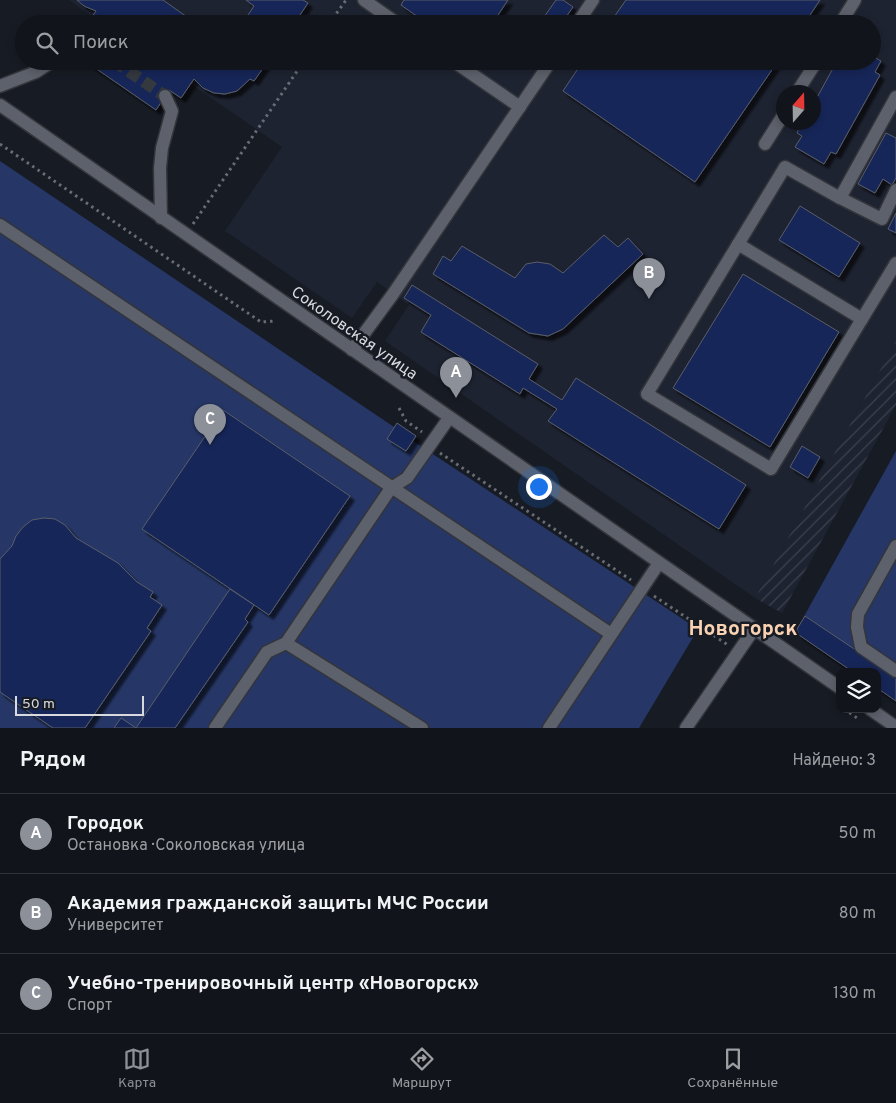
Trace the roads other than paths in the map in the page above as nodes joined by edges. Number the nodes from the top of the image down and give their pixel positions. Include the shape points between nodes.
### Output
1 (364, 0) edge
2 (593, 0) edge
3 (856, 0) edge
4 (385, 15) edge
5 (583, 15) edge
6 (846, 15) edge
7 (39, 70) edge
8 (466, 70) edge
9 (545, 70) edge
10 (811, 70) edge
11 (802, 85) edge
12 (0, 86) edge
13 (165, 96) tunnel mouth
14 (896, 97) edge
15 (0, 105) edge
16 (520, 107) junction
17 (776, 127) edge
18 (765, 144) dead end
19 (896, 190) edge
20 (840, 198) junction
21 (162, 218) junction
22 (0, 225) edge
23 (738, 244) junction
24 (896, 263) edge
25 (862, 319) junction
26 (352, 350) junction
27 (449, 418) junction
28 (391, 488) junction
29 (896, 546) edge
30 (659, 563) junction
31 (754, 628) junction
32 (611, 634) junction
33 (286, 643) junction
34 (896, 671) edge
35 (836, 685) edge
36 (876, 713) edge
37 (896, 727) edge
38 (215, 728) edge
39 (422, 728) edge
40 (549, 728) edge
41 (686, 728) edge

1 - 4 street
2 - 5 street
3 - 6 street
7 - 12 street
8 - 16 street
9 - 16 street
10 - 11 street
13 - 21 street via 172,111 160,168
14 - 20 street
15 - 21 street, Соколовская улица
16 - 26 street
17 - 18 street
19 - 20 street via 882,219
20 - 23 street via 785,167
21 - 26 street, Соколовская улица
22 - 28 street
23 - 25 street
23 - 25 street via 647,394 771,470
24 - 25 street
26 - 27 street, Соколовская улица
27 - 28 street via 407,478
27 - 30 street, Соколовская улица
28 - 32 street
28 - 33 street
29 - 34 street via 858,614 857,627 861,647
30 - 31 street, Соколовская улица
30 - 32 street
31 - 35 street, Соколовская улица
31 - 41 street
32 - 40 street
33 - 38 street via 267,652
33 - 39 street
36 - 37 street

